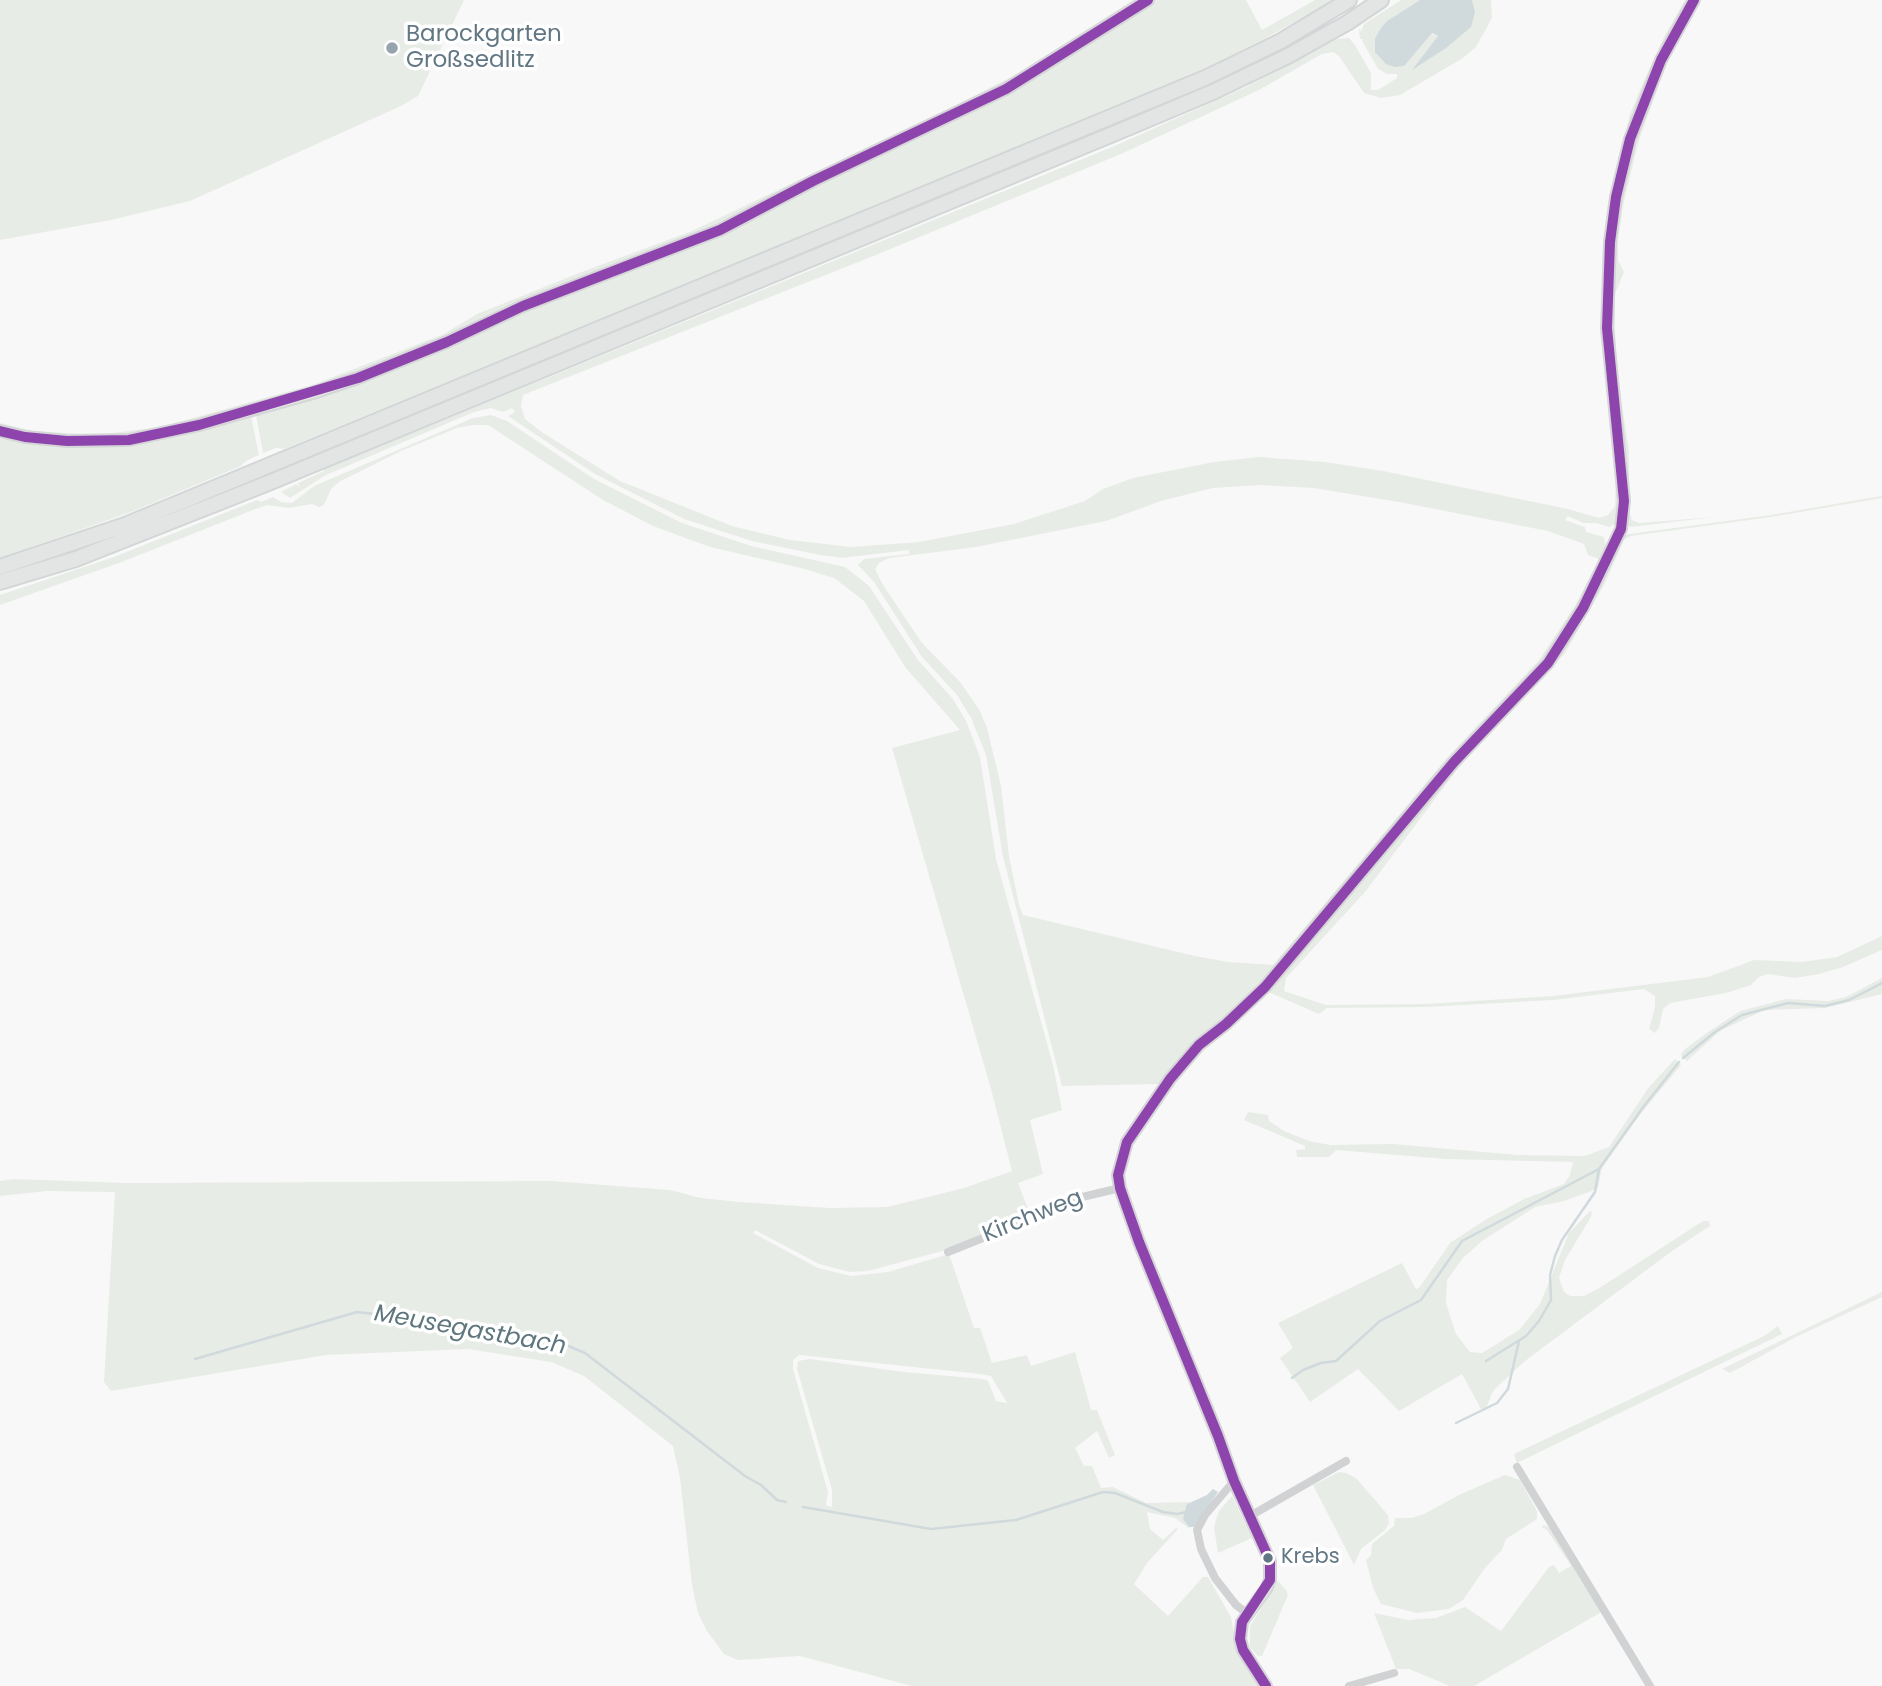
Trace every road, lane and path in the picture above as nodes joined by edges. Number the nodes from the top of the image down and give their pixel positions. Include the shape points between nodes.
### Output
1 (1148, 0) edge
2 (1349, 0) edge
3 (1381, 0) edge
4 (1694, 0) edge
5 (0, 431) edge
6 (0, 567) edge
7 (0, 582) edge
8 (1120, 1188) junction
9 (948, 1252) dead end
10 (1346, 1461) dead end
11 (1517, 1467) dead end
12 (1234, 1481) junction
13 (1250, 1516) junction
14 (1248, 1614) junction
15 (1394, 1673) dead end
16 (1266, 1686) edge
17 (1349, 1686) edge
18 (1650, 1686) edge

1 - 5 street via 1006,89 720,230 523,306 358,378 199,425 129,440 67,442
2 - 6 highway via 1281,41 1205,78 125,525
3 - 7 highway via 1288,56 1213,92 273,482 76,559
4 - 8 street via 1661,60 1630,139 1616,197 1607,328 1624,501 1620,529 1583,608 1548,663 1454,762 1265,987 1199,1045 1170,1079 1127,1142 1118,1175
8 - 9 street, Kirchweg via 1057,1203
8 - 12 street
10 - 13 street
11 - 18 street
12 - 13 street
12 - 14 street via 1197,1530 1216,1578
13 - 14 street via 1271,1571 1266,1590
14 - 16 street via 1240,1639
15 - 17 street

